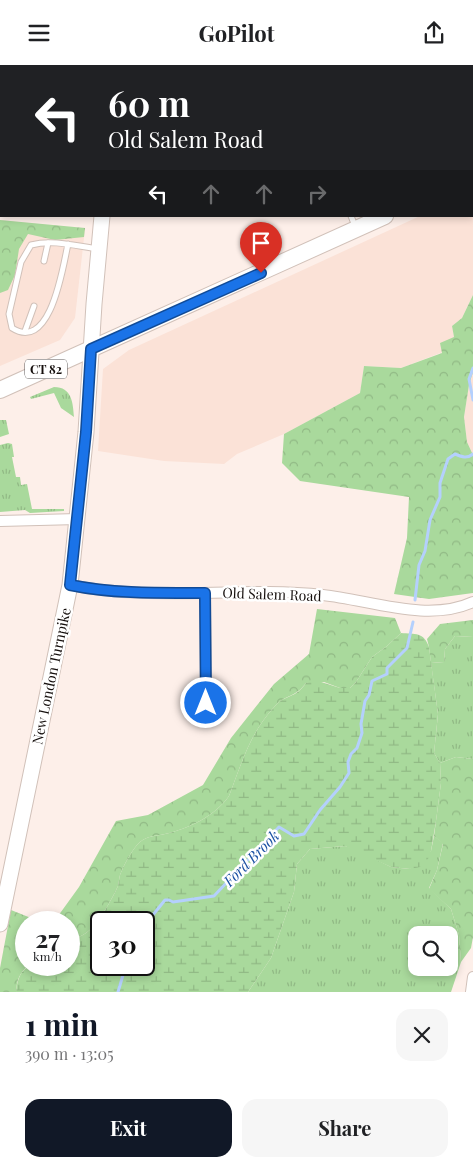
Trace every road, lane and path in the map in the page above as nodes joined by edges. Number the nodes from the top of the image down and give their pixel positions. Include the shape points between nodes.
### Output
1 (102, 217) edge
2 (380, 217) edge
3 (353, 223) edge
4 (48, 243) junction
5 (68, 244) junction
6 (99, 249) junction
7 (44, 261) dead end
8 (34, 306) dead end
9 (25, 331) junction
10 (91, 349) junction
11 (0, 390) edge
12 (78, 519) junction
13 (0, 521) edge
14 (70, 585) junction
15 (205, 593) junction
16 (473, 602) edge
17 (206, 703) dead end
18 (0, 924) edge
19 (473, 977) edge
20 (471, 992) edge

1 - 6 main road, New London Turnpike
2 - 3 main road, CT 82
3 - 10 main road, CT 82
4 - 5 lane
4 - 7 lane
4 - 9 lane via 32,245 21,262 9,314 12,328
5 - 6 lane
5 - 9 lane via 57,294 45,320 34,330
6 - 10 main road, New London Turnpike
8 - 9 lane
10 - 11 main road, CT 82
10 - 12 main road, New London Turnpike
12 - 13 street
12 - 14 main road, New London Turnpike
14 - 15 street, Old Salem Road via 138,593
14 - 18 main road, New London Turnpike
15 - 16 street, Old Salem Road via 324,595 423,611 443,610
15 - 17 street
19 - 20 street

